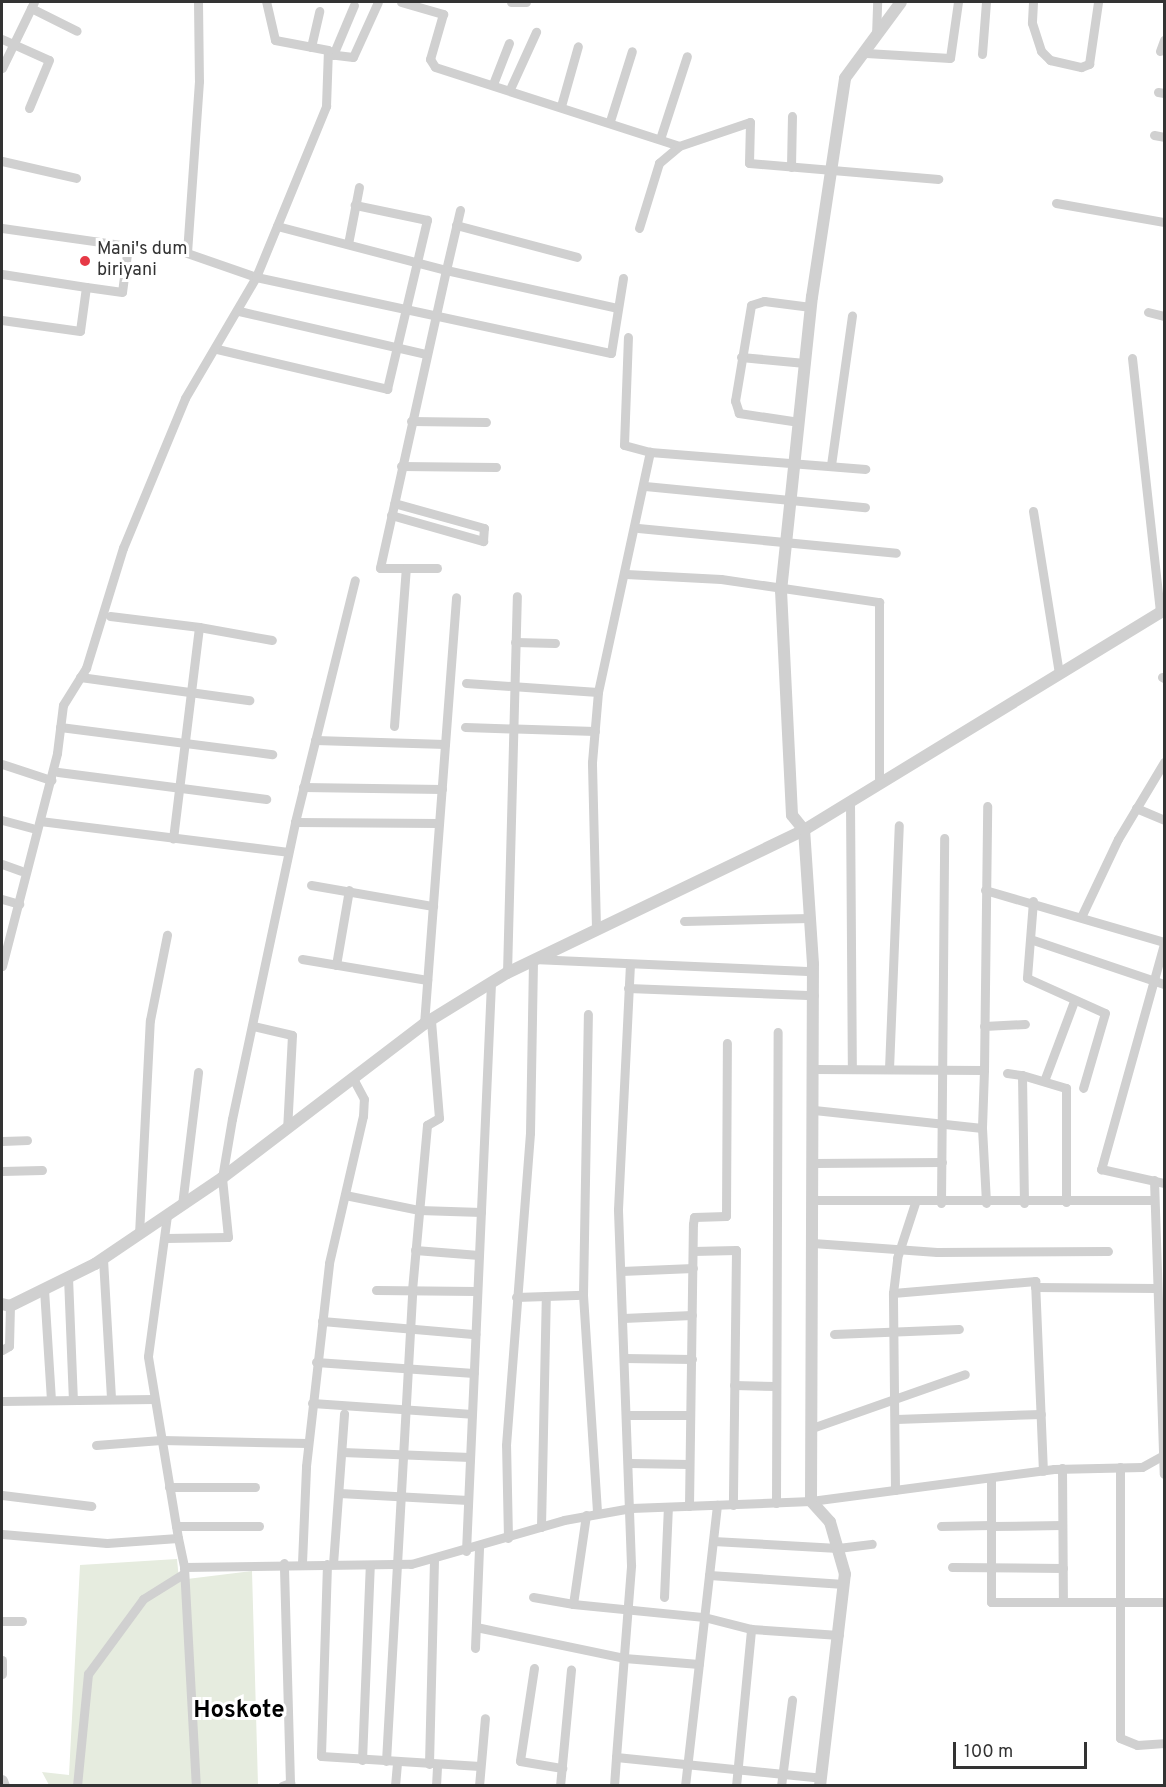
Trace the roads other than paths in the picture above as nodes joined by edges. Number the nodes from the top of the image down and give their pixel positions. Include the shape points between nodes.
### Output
1 (198, 2) edge
2 (266, 2) edge
3 (378, 2) edge
4 (401, 2) edge
5 (511, 2) edge
6 (526, 2) edge
7 (877, 2) edge
8 (901, 2) edge
9 (958, 2) edge
10 (986, 2) edge
11 (1033, 2) edge
12 (1098, 2) edge
13 (424, 4) edge
14 (33, 5) edge
15 (354, 5) dead end
16 (319, 10) dead end
17 (77, 31) dead end
18 (536, 32) dead end
19 (876, 36) junction
20 (2, 39) edge
21 (1164, 40) edge
22 (509, 43) dead end
23 (12, 44) junction
24 (578, 46) dead end
25 (311, 47) junction
26 (632, 51) dead end
27 (1160, 51) dead end
28 (866, 53) junction
29 (330, 54) junction
30 (981, 54) dead end
31 (687, 56) dead end
32 (2, 68) edge
33 (493, 84) junction
34 (510, 89) junction
35 (561, 106) junction
36 (29, 108) dead end
37 (792, 116) dead end
38 (610, 121) junction
39 (1154, 135) dead end
40 (1164, 137) edge
41 (660, 139) junction
42 (679, 146) junction
43 (2, 161) edge
44 (791, 167) junction
45 (831, 170) junction
46 (76, 178) dead end
47 (938, 179) dead end
48 (359, 187) dead end
49 (1056, 203) dead end
50 (355, 205) junction
51 (460, 210) dead end
52 (1164, 222) edge
53 (456, 225) junction
54 (277, 226) junction
55 (2, 228) edge
56 (639, 228) dead end
57 (348, 244) junction
58 (576, 257) dead end
59 (418, 261) junction
60 (446, 270) junction
61 (2, 274) edge
62 (256, 277) junction
63 (623, 278) dead end
64 (86, 287) junction
65 (811, 307) junction
66 (617, 308) junction
67 (409, 309) junction
68 (239, 311) junction
69 (1148, 312) dead end
70 (852, 315) dead end
71 (434, 316) junction
72 (1164, 316) edge
73 (2, 320) edge
74 (628, 337) dead end
75 (398, 348) junction
76 (217, 349) junction
77 (425, 354) junction
78 (741, 357) junction
79 (1132, 358) dead end
80 (805, 363) junction
81 (411, 421) junction
82 (486, 422) dead end
83 (799, 422) junction
84 (650, 452) junction
85 (795, 464) junction
86 (831, 465) junction
87 (401, 466) junction
88 (496, 466) dead end
89 (866, 469) dead end
90 (645, 486) junction
91 (790, 500) junction
92 (394, 503) junction
93 (866, 507) dead end
94 (1033, 512) dead end
95 (391, 514) junction
96 (638, 528) junction
97 (786, 543) junction
98 (896, 554) dead end
99 (406, 568) junction
100 (437, 568) dead end
101 (626, 574) junction
102 (355, 580) dead end
103 (781, 591) junction
104 (518, 596) dead end
105 (456, 597) dead end
106 (1162, 611) edge
107 (110, 616) dead end
108 (200, 627) junction
109 (272, 640) dead end
110 (515, 642) junction
111 (555, 643) dead end
112 (1059, 674) junction
113 (81, 677) junction
114 (466, 683) dead end
115 (515, 685) junction
116 (598, 692) junction
117 (191, 694) junction
118 (249, 700) dead end
119 (394, 726) dead end
120 (60, 727) junction
121 (465, 727) dead end
122 (513, 729) junction
123 (595, 731) junction
124 (315, 740) junction
125 (184, 744) junction
126 (445, 744) junction
127 (272, 754) dead end
128 (1164, 762) edge
129 (2, 764) edge
130 (58, 772) dead end
131 (1161, 777) edge
132 (51, 780) junction
133 (879, 783) junction
134 (179, 787) junction
135 (303, 787) junction
136 (442, 789) junction
137 (266, 799) dead end
138 (850, 801) junction
139 (987, 806) dead end
140 (1136, 808) junction
141 (2, 819) edge
142 (1164, 820) edge
143 (40, 821) junction
144 (295, 822) junction
145 (439, 823) junction
146 (899, 825) dead end
147 (32, 828) dead end
148 (804, 830) junction
149 (173, 838) junction
150 (944, 838) dead end
151 (288, 852) junction
152 (2, 864) edge
153 (21, 871) dead end
154 (311, 885) dead end
155 (349, 890) junction
156 (985, 890) junction
157 (2, 899) edge
158 (1033, 901) junction
159 (19, 904) junction
160 (433, 906) junction
161 (1082, 915) junction
162 (810, 918) junction
163 (684, 921) dead end
164 (596, 928) junction
165 (167, 935) dead end
166 (1033, 940) junction
167 (1164, 943) edge
168 (302, 959) dead end
169 (533, 959) junction
170 (336, 964) junction
171 (630, 964) junction
172 (2, 966) edge
173 (813, 971) junction
174 (507, 973) junction
175 (427, 980) junction
176 (1154, 981) junction
177 (491, 982) junction
178 (1164, 984) edge
179 (628, 988) junction
180 (814, 995) junction
181 (1074, 1001) junction
182 (588, 1014) dead end
183 (427, 1022) junction
184 (1026, 1024) dead end
185 (253, 1026) junction
186 (984, 1026) junction
187 (778, 1032) dead end
188 (727, 1043) dead end
189 (814, 1069) junction
190 (852, 1069) junction
191 (889, 1070) junction
192 (938, 1070) junction
193 (984, 1070) junction
194 (198, 1072) dead end
195 (1007, 1073) dead end
196 (1022, 1075) junction
197 (353, 1078) junction
198 (1044, 1081) junction
199 (1083, 1088) dead end
200 (814, 1110) junction
201 (941, 1124) junction
202 (982, 1128) junction
203 (287, 1129) junction
204 (27, 1140) dead end
205 (2, 1141) edge
206 (942, 1162) junction
207 (813, 1163) junction
208 (42, 1170) dead end
209 (2, 1172) edge
210 (222, 1178) junction
211 (1154, 1180) junction
212 (1164, 1183) edge
213 (345, 1195) junction
214 (813, 1200) junction
215 (1154, 1200) junction
216 (1066, 1202) junction
217 (915, 1203) junction
218 (940, 1203) junction
219 (986, 1203) junction
220 (1024, 1203) junction
221 (182, 1205) junction
222 (419, 1210) junction
223 (481, 1212) junction
224 (167, 1216) junction
225 (139, 1234) junction
226 (166, 1238) junction
227 (813, 1243) junction
228 (902, 1248) junction
229 (416, 1250) junction
230 (693, 1251) junction
231 (1108, 1251) dead end
232 (479, 1255) junction
233 (103, 1259) junction
234 (693, 1268) junction
235 (621, 1271) junction
236 (68, 1277) junction
237 (1035, 1287) junction
238 (1156, 1288) junction
239 (44, 1289) junction
240 (376, 1290) dead end
241 (412, 1290) junction
242 (477, 1291) junction
243 (893, 1293) junction
244 (584, 1295) junction
245 (546, 1296) junction
246 (516, 1297) junction
247 (6, 1305) edge
248 (692, 1315) junction
249 (623, 1318) junction
250 (322, 1321) junction
251 (959, 1329) dead end
252 (410, 1331) junction
253 (475, 1334) junction
254 (834, 1334) dead end
255 (893, 1334) junction
256 (2, 1350) edge
257 (624, 1358) junction
258 (692, 1359) junction
259 (316, 1362) junction
260 (407, 1372) junction
261 (474, 1373) junction
262 (965, 1374) dead end
263 (734, 1385) junction
264 (776, 1386) junction
265 (111, 1397) junction
266 (51, 1399) junction
267 (154, 1399) junction
268 (73, 1400) junction
269 (893, 1400) junction
270 (2, 1401) edge
271 (312, 1403) junction
272 (405, 1409) junction
273 (344, 1413) dead end
274 (472, 1414) junction
275 (690, 1414) junction
276 (1041, 1414) junction
277 (627, 1415) junction
278 (896, 1419) junction
279 (812, 1428) junction
280 (161, 1440) junction
281 (308, 1443) junction
282 (96, 1445) dead end
283 (342, 1452) junction
284 (402, 1455) junction
285 (1163, 1456) edge
286 (470, 1457) junction
287 (629, 1463) junction
288 (689, 1464) junction
289 (1120, 1467) junction
290 (1142, 1467) junction
291 (1062, 1468) junction
292 (1043, 1471) junction
293 (1164, 1474) edge
294 (992, 1479) junction
295 (169, 1487) junction
296 (255, 1487) dead end
297 (895, 1490) junction
298 (339, 1494) junction
299 (2, 1495) edge
300 (399, 1497) junction
301 (468, 1500) junction
302 (811, 1501) junction
303 (777, 1503) junction
304 (717, 1505) junction
305 (733, 1505) junction
306 (91, 1506) dead end
307 (688, 1506) junction
308 (668, 1507) junction
309 (631, 1508) junction
310 (597, 1514) junction
311 (586, 1515) junction
312 (1062, 1525) junction
313 (176, 1526) junction
314 (259, 1526) dead end
315 (941, 1526) dead end
316 (992, 1526) junction
317 (541, 1527) junction
318 (2, 1534) edge
319 (178, 1538) junction
320 (508, 1538) junction
321 (713, 1540) junction
322 (872, 1544) dead end
323 (479, 1548) junction
324 (838, 1548) junction
325 (466, 1551) junction
326 (434, 1559) junction
327 (284, 1563) junction
328 (302, 1563) junction
329 (330, 1564) junction
330 (370, 1565) junction
331 (395, 1565) junction
332 (992, 1566) junction
333 (952, 1568) dead end
334 (1063, 1568) junction
335 (184, 1570) junction
336 (709, 1575) junction
337 (844, 1584) junction
338 (533, 1596) dead end
339 (664, 1597) dead end
340 (1063, 1601) junction
341 (1118, 1601) junction
342 (1164, 1602) edge
343 (573, 1604) junction
344 (628, 1613) junction
345 (704, 1617) junction
346 (2, 1621) edge
347 (22, 1621) dead end
348 (476, 1627) junction
349 (751, 1629) junction
350 (838, 1635) junction
351 (475, 1648) dead end
352 (624, 1658) junction
353 (2, 1660) edge
354 (699, 1664) junction
355 (534, 1668) dead end
356 (572, 1670) dead end
357 (2, 1674) edge
358 (792, 1700) dead end
359 (485, 1718) dead end
360 (1164, 1743) edge
361 (616, 1757) junction
362 (362, 1760) junction
363 (386, 1761) junction
364 (397, 1761) junction
365 (433, 1764) junction
366 (687, 1765) junction
367 (480, 1766) junction
368 (562, 1768) junction
369 (739, 1771) junction
370 (781, 1775) junction
371 (2, 1781) edge
372 (821, 1782) edge
373 (4, 1785) edge
374 (77, 1785) edge
375 (196, 1785) edge
376 (282, 1785) edge
377 (395, 1785) edge
378 (436, 1785) edge
379 (479, 1785) edge
380 (560, 1785) edge
381 (614, 1785) edge
382 (685, 1785) edge
383 (736, 1785) edge
384 (781, 1785) edge

1 - 62 street via 199,81 184,247
2 - 25 street via 275,40
3 - 29 street via 353,57
4 - 13 street
5 - 6 street
7 - 19 street
8 - 19 street
9 - 28 street via 950,58
10 - 30 street
11 - 12 street via 1032,23 1041,51 1050,60 1081,67 1089,64
13 - 33 street via 443,15 430,64
14 - 17 street
14 - 23 street
15 - 29 street
16 - 25 street
18 - 34 street
19 - 28 street
20 - 23 street
21 - 27 street
22 - 33 street
23 - 32 street
23 - 36 street via 49,60
24 - 35 street
25 - 29 street
26 - 38 street
28 - 45 street via 845,78
29 - 54 street via 326,106
31 - 41 street
33 - 34 street
34 - 35 street
35 - 38 street
37 - 44 street
38 - 41 street
39 - 40 street
41 - 42 street
42 - 44 street via 750,122 749,163
42 - 56 street via 659,163
43 - 46 street
44 - 45 street
45 - 47 street
45 - 65 street
48 - 50 street
49 - 52 street
50 - 57 street
50 - 59 street via 427,220
51 - 53 street
53 - 58 street
53 - 60 street
54 - 57 street
54 - 62 street
55 - 64 street via 128,246 122,292
57 - 59 street
59 - 60 street
59 - 67 street
60 - 66 street
60 - 71 street
61 - 64 street
62 - 67 street
62 - 68 street
63 - 66 street
64 - 73 street via 80,331
65 - 78 street via 764,301 751,305
65 - 80 street
66 - 71 street via 611,353
67 - 71 street
67 - 75 street
68 - 75 street
68 - 76 street
69 - 72 street
70 - 86 street
71 - 77 street
74 - 84 street via 624,445
75 - 76 street via 387,389
75 - 77 street
76 - 113 street via 185,398 123,548
77 - 81 street
78 - 80 street
78 - 83 street via 735,410
79 - 106 street
80 - 83 street
81 - 82 street
81 - 87 street
83 - 85 street
84 - 85 street
84 - 90 street
85 - 86 street
85 - 91 street
86 - 89 street
87 - 88 street
87 - 92 street
90 - 91 street
90 - 96 street
91 - 93 street
91 - 97 street
92 - 95 street
92 - 95 street via 484,528 483,540
94 - 112 street
95 - 99 street via 380,568
96 - 97 street
96 - 101 street
97 - 98 street
97 - 103 street
99 - 100 street
99 - 119 street
101 - 103 street via 721,579
101 - 116 street
102 - 124 street
103 - 133 street via 879,602
103 - 148 street via 792,815
104 - 110 street
105 - 126 street
106 - 112 street
107 - 108 street
108 - 109 street
108 - 117 street
110 - 111 street
110 - 115 street
112 - 133 street
113 - 117 street
113 - 120 street via 63,705
114 - 115 street
115 - 116 street
115 - 122 street
116 - 123 street
117 - 118 street
117 - 125 street
120 - 125 street
120 - 132 street
121 - 122 street
122 - 123 street
122 - 174 street
123 - 164 street via 591,854
124 - 126 street
124 - 135 street
125 - 127 street
125 - 134 street
126 - 136 street
128 - 131 street
129 - 132 street
130 - 134 street
131 - 140 street
132 - 143 street
133 - 138 street
134 - 137 street
134 - 149 street
135 - 136 street
135 - 144 street
136 - 145 street
138 - 148 street
138 - 190 street
139 - 156 street
140 - 142 street
140 - 161 street
141 - 147 street
143 - 149 street
143 - 159 street
144 - 145 street
144 - 151 street
145 - 160 street
146 - 191 street
148 - 162 street
148 - 164 street
149 - 151 street
150 - 192 street
151 - 185 street
152 - 153 street
154 - 155 street
155 - 160 street
155 - 170 street
156 - 158 street
156 - 186 street
157 - 159 street
158 - 161 street
158 - 166 street
159 - 172 street
160 - 175 street
161 - 167 street
162 - 163 street
162 - 173 street
164 - 169 street
165 - 225 street via 150,1020
166 - 176 street
166 - 181 street via 1027,978
167 - 176 street
168 - 170 street
169 - 171 street
169 - 174 street
169 - 246 street via 530,1133
170 - 175 street
171 - 173 street
171 - 179 street
173 - 180 street
174 - 177 street
175 - 183 street
176 - 178 street
176 - 211 street via 1101,1168
177 - 183 street
177 - 223 street
179 - 180 street
179 - 235 street via 618,1209
180 - 189 street
181 - 198 street
181 - 199 street via 1105,1013
182 - 244 street
183 - 197 street
183 - 222 street via 439,1118 427,1125
184 - 186 street
185 - 203 street via 292,1035
185 - 210 street
186 - 193 street
187 - 264 street
188 - 230 street via 726,1216 694,1217
189 - 190 street
189 - 200 street
190 - 191 street
191 - 192 street
192 - 193 street
192 - 201 street
193 - 202 street
194 - 221 street
195 - 196 street
196 - 198 street
196 - 220 street
197 - 203 street
197 - 213 street via 364,1099 363,1116
198 - 216 street via 1066,1088
200 - 201 street
200 - 207 street
201 - 202 street
201 - 206 street
202 - 219 street
203 - 210 street
204 - 205 street
206 - 207 street
206 - 218 street
207 - 214 street
208 - 209 street
210 - 221 street
210 - 226 street via 228,1237
211 - 212 street
211 - 215 street
213 - 222 street
213 - 250 street
214 - 217 street
214 - 227 street
215 - 216 street
215 - 238 street
216 - 220 street
217 - 218 street
217 - 228 street
218 - 219 street
219 - 220 street
221 - 224 street
222 - 223 street
222 - 229 street
223 - 232 street
224 - 225 street
224 - 226 street
225 - 233 street
226 - 267 street via 148,1356
227 - 228 street
227 - 279 street
228 - 231 street
228 - 243 street
229 - 232 street
229 - 241 street
230 - 234 street
230 - 263 street via 736,1250
232 - 242 street
233 - 236 street
233 - 265 street
234 - 235 street
234 - 248 street
235 - 249 street
236 - 239 street
236 - 268 street
237 - 238 street
237 - 243 street via 1035,1281
237 - 276 street
238 - 285 street
239 - 247 street
239 - 266 street
240 - 241 street
241 - 242 street
241 - 252 street
242 - 253 street
243 - 255 street
244 - 245 street
244 - 310 street
245 - 246 street
245 - 317 street
246 - 320 street via 506,1445
247 - 256 street via 9,1346
248 - 249 street
248 - 258 street
249 - 257 street
250 - 252 street
250 - 259 street
251 - 255 street
252 - 253 street
252 - 260 street
253 - 261 street
254 - 255 street
255 - 269 street
257 - 258 street
257 - 277 street
258 - 275 street
259 - 260 street
259 - 271 street
260 - 261 street
260 - 272 street
261 - 274 street
262 - 269 street
263 - 264 street
263 - 305 street
264 - 303 street
265 - 267 street
265 - 268 street
266 - 268 street
266 - 270 street
267 - 280 street
269 - 278 street
269 - 279 street
271 - 272 street
271 - 281 street
272 - 274 street
272 - 284 street
273 - 283 street
274 - 286 street
275 - 277 street
275 - 288 street
276 - 278 street
276 - 292 street
277 - 287 street
278 - 297 street
279 - 302 street
280 - 281 street
280 - 282 street
280 - 295 street
281 - 328 street
283 - 284 street
283 - 298 street
284 - 286 street
284 - 300 street
285 - 290 street
285 - 293 street
286 - 301 street
287 - 288 street
287 - 309 street
288 - 307 street
289 - 290 street
289 - 291 street
289 - 341 street
290 - 293 street
291 - 292 street
291 - 312 street
292 - 294 street
294 - 297 street
294 - 316 street
295 - 296 street
295 - 313 street
297 - 302 street
298 - 300 street
298 - 329 street
299 - 306 street
300 - 301 street
300 - 331 street
301 - 325 street
302 - 303 street
302 - 324 street via 830,1522
303 - 305 street
304 - 305 street
304 - 307 street
304 - 321 street
307 - 308 street
308 - 309 street
308 - 339 street
309 - 310 street
309 - 344 street
310 - 311 street
311 - 317 street
311 - 343 street
312 - 316 street
312 - 334 street
313 - 314 street
313 - 319 street
315 - 316 street
316 - 332 street
317 - 320 street
318 - 319 street via 107,1543
319 - 335 street
320 - 323 street
321 - 324 street
321 - 336 street
322 - 324 street
323 - 325 street
323 - 348 street
324 - 337 street
325 - 326 street
326 - 331 street
326 - 365 street
327 - 328 street
327 - 335 street
327 - 376 street via 290,1783
328 - 329 street
329 - 330 street
329 - 362 street via 321,1756
330 - 331 street
330 - 362 street
331 - 363 street
332 - 333 street
332 - 334 street
332 - 340 street via 992,1602
334 - 340 street
335 - 374 street via 143,1599 88,1674
335 - 375 street
336 - 337 street
336 - 345 street
337 - 350 street
338 - 343 street
340 - 341 street
341 - 342 street
341 - 360 street via 1120,1738 1137,1744
343 - 344 street
344 - 345 street
344 - 352 street
345 - 349 street
345 - 354 street
346 - 347 street
348 - 351 street
348 - 352 street
349 - 350 street
349 - 369 street
350 - 372 street
352 - 354 street
352 - 361 street
353 - 357 street
354 - 366 street
355 - 368 street via 520,1761
356 - 368 street
358 - 370 street
359 - 367 street
361 - 366 street
361 - 381 street
362 - 363 street
363 - 364 street
364 - 365 street
364 - 377 street
365 - 367 street
365 - 378 street
366 - 369 street
366 - 382 street
367 - 379 street
368 - 380 street
369 - 370 street
369 - 383 street
370 - 372 street
370 - 384 street
371 - 373 street

